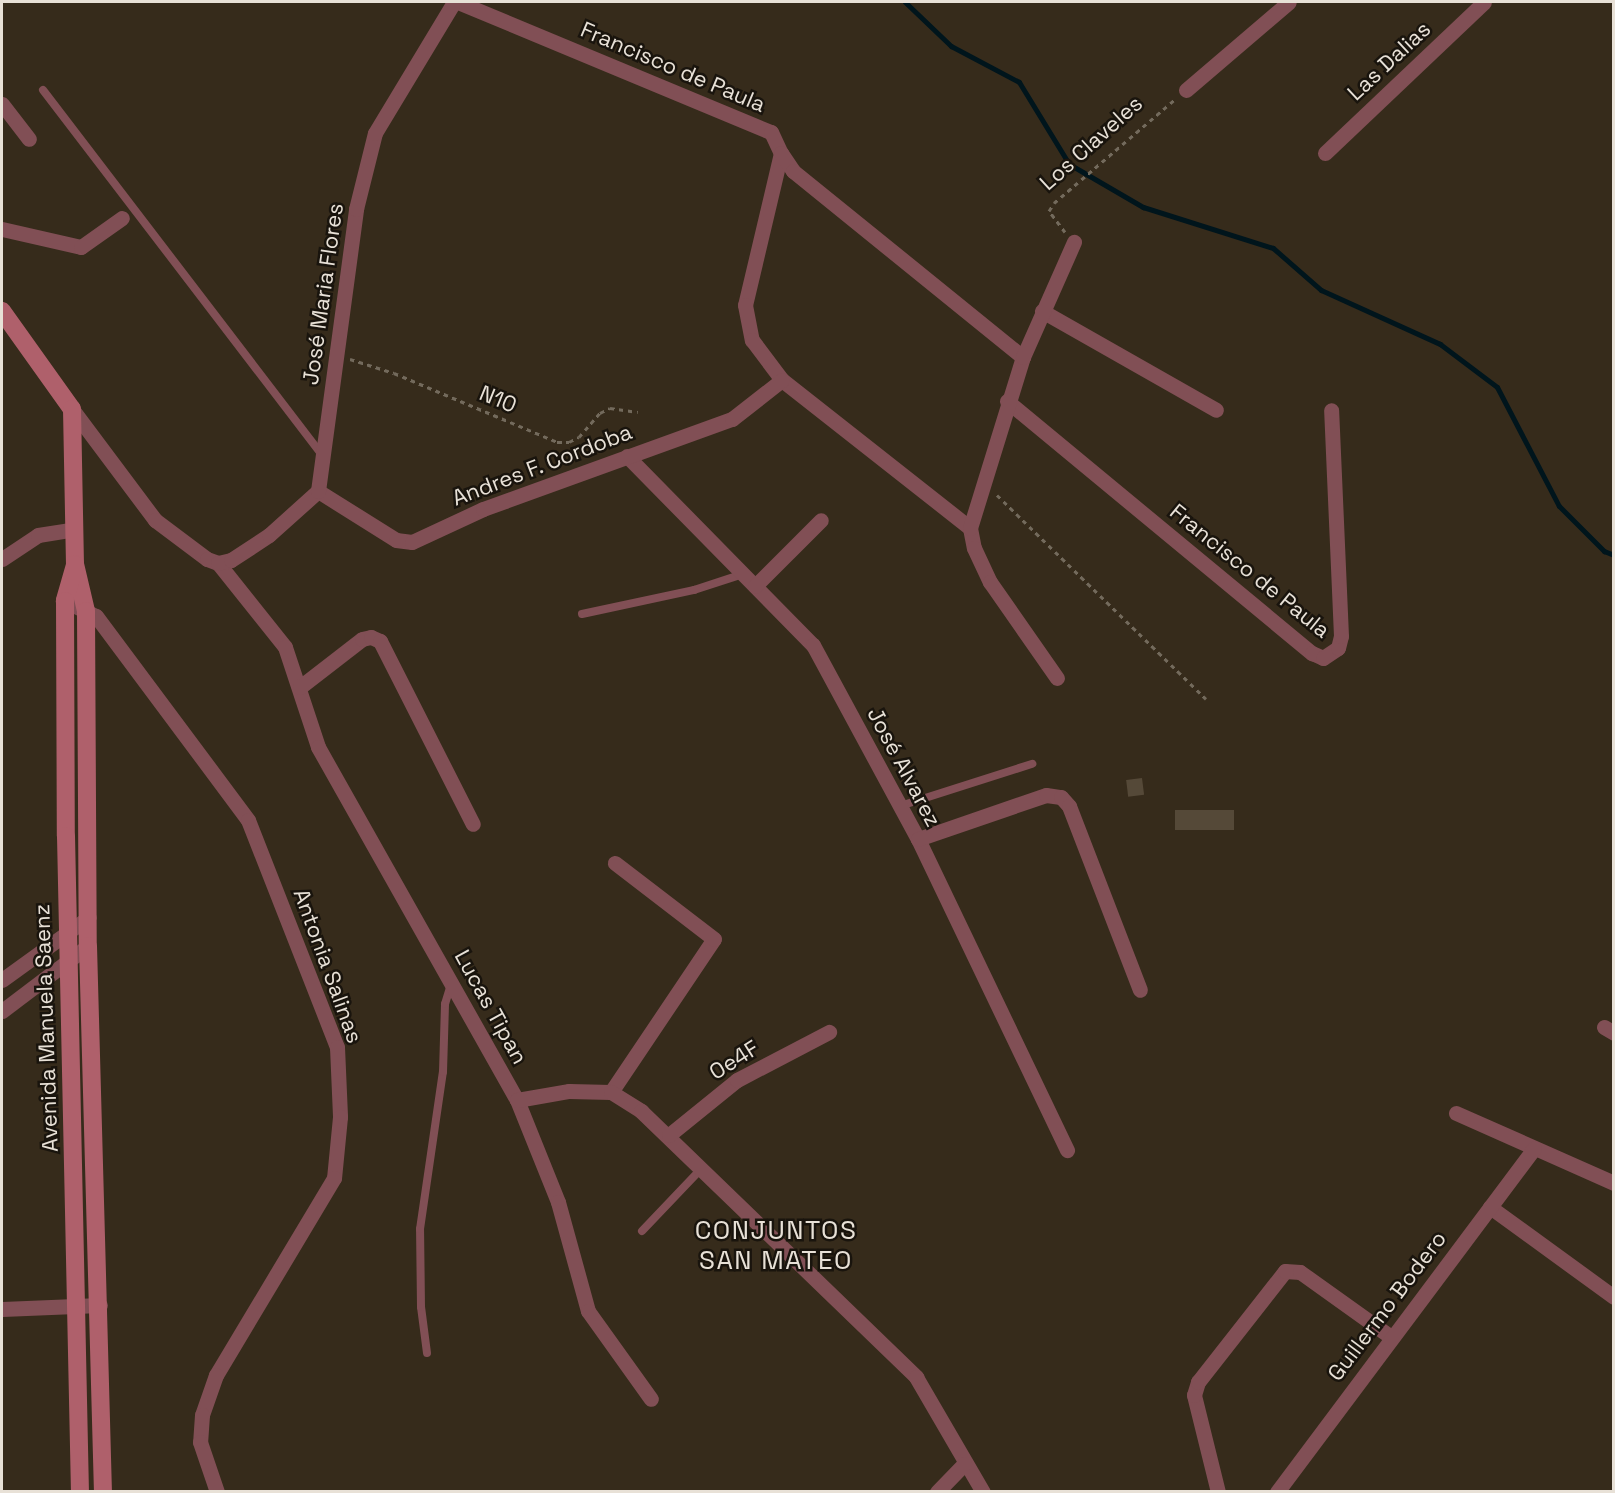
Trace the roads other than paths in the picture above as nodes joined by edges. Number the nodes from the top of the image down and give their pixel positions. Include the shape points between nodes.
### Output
1 (454, 2) edge
2 (458, 2) edge
3 (1289, 2) edge
4 (1484, 2) edge
5 (43, 90) dead end
6 (1186, 90) road end
7 (2, 104) edge
8 (29, 139) dead end
9 (781, 153) junction
10 (1325, 153) dead end
11 (122, 218) dead end
12 (2, 229) edge
13 (1074, 242) road end
14 (2, 311) edge
15 (1041, 311) junction
16 (1023, 357) junction
17 (782, 380) junction
18 (1007, 401) junction
19 (72, 409) junction
20 (1216, 410) dead end
21 (1331, 410) dead end
22 (627, 456) junction
23 (324, 458) junction
24 (318, 491) junction
25 (820, 520) dead end
26 (970, 528) junction
27 (74, 529) junction
28 (2, 559) edge
29 (218, 563) junction
30 (75, 564) junction
31 (743, 574) junction
32 (755, 586) junction
33 (65, 601) junction
34 (86, 611) junction
35 (582, 614) dead end
36 (1057, 678) dead end
37 (300, 687) junction
38 (1032, 764) dead end
39 (900, 806) junction
40 (473, 824) dead end
41 (918, 839) junction
42 (615, 863) dead end
43 (90, 916) junction
44 (67, 932) junction
45 (88, 946) junction
46 (68, 960) junction
47 (2, 980) edge
48 (451, 983) junction
49 (1140, 990) dead end
50 (2, 1011) edge
51 (829, 1032) dead end
52 (611, 1092) junction
53 (518, 1100) junction
54 (1456, 1113) dead end
55 (669, 1135) junction
56 (1534, 1149) junction
57 (1067, 1150) dead end
58 (702, 1168) junction
59 (1614, 1183) edge
60 (1490, 1207) junction
61 (642, 1231) dead end
62 (1614, 1297) edge
63 (100, 1305) junction
64 (78, 1306) junction
65 (2, 1309) edge
66 (1391, 1337) junction
67 (427, 1353) dead end
68 (651, 1399) dead end
69 (964, 1464) junction
70 (80, 1491) edge
71 (102, 1491) edge
72 (217, 1491) edge
73 (937, 1491) edge
74 (983, 1491) edge
75 (1218, 1491) edge
76 (1277, 1491) edge

1 - 23 street, José Maria Flores via 375,133 356,209
2 - 9 street, Francisco de Paula via 771,132
3 - 6 street
4 - 10 street, Las Dalias
5 - 23 lane
7 - 8 street
9 - 16 street via 793,171
9 - 17 street via 745,305 752,340
11 - 12 street via 81,247
13 - 15 street
14 - 19 street
15 - 16 street
15 - 20 street
16 - 18 street
17 - 22 street, Andres F. Cordoba via 732,418
17 - 26 street
18 - 21 street, Francisco de Paula via 1312,653 1323,658 1338,648 1341,636
18 - 26 street
19 - 27 street, Avenida Manuela Saenz
19 - 29 street, Lucas Tipan via 155,520
22 - 24 street, Andres F. Cordoba via 404,543
22 - 31 street, José Alvarez
23 - 24 street, José Maria Flores
24 - 29 street via 269,535 231,560
25 - 32 street
26 - 36 street via 990,582
27 - 28 street via 38,536
27 - 30 street, Avenida Manuela Saenz
29 - 37 street, Lucas Tipan via 285,647
30 - 33 street, Avenida Manuela Saenz
30 - 34 street, Avenida Manuela Saenz
31 - 32 street, José Alvarez
31 - 35 lane via 694,590
32 - 39 street, José Alvarez via 813,645
33 - 34 street, Antonia Salinas
33 - 44 street, Avenida Manuela Saenz
34 - 43 street, Avenida Manuela Saenz
34 - 72 street, Antonia Salinas via 96,616 248,820 337,1047 340,1117 334,1178 216,1375 202,1415 201,1442
37 - 40 street via 362,639 380,641
37 - 48 street, Lucas Tipan via 318,747
38 - 39 lane
39 - 41 street, José Alvarez
41 - 49 street via 1046,795 1061,797 1069,806
41 - 57 street, José Alvarez
42 - 52 street via 714,939
43 - 44 street
43 - 45 street, Avenida Manuela Saenz
44 - 46 street, Avenida Manuela Saenz
44 - 47 street
45 - 46 street
45 - 63 street, Avenida Manuela Saenz
46 - 50 street
46 - 64 street, Avenida Manuela Saenz
48 - 53 street, Lucas Tipan
48 - 67 lane via 445,1004 443,1072 420,1229 421,1307
51 - 55 street, Oe4F via 737,1080
52 - 53 street, Lucas Tipan via 569,1091
52 - 55 street
53 - 68 street via 558,1202 588,1311
54 - 56 street
55 - 58 street
56 - 59 street
56 - 60 street, Guillermo Bodero
58 - 61 lane
58 - 69 street via 916,1377
60 - 62 street
60 - 66 street, Guillermo Bodero
63 - 64 street
63 - 71 street, Avenida Manuela Saenz
64 - 65 street
64 - 70 street, Avenida Manuela Saenz
66 - 75 street via 1300,1272 1286,1271 1197,1382 1194,1406 1209,1445
66 - 76 street, Guillermo Bodero
69 - 73 street
69 - 74 street

